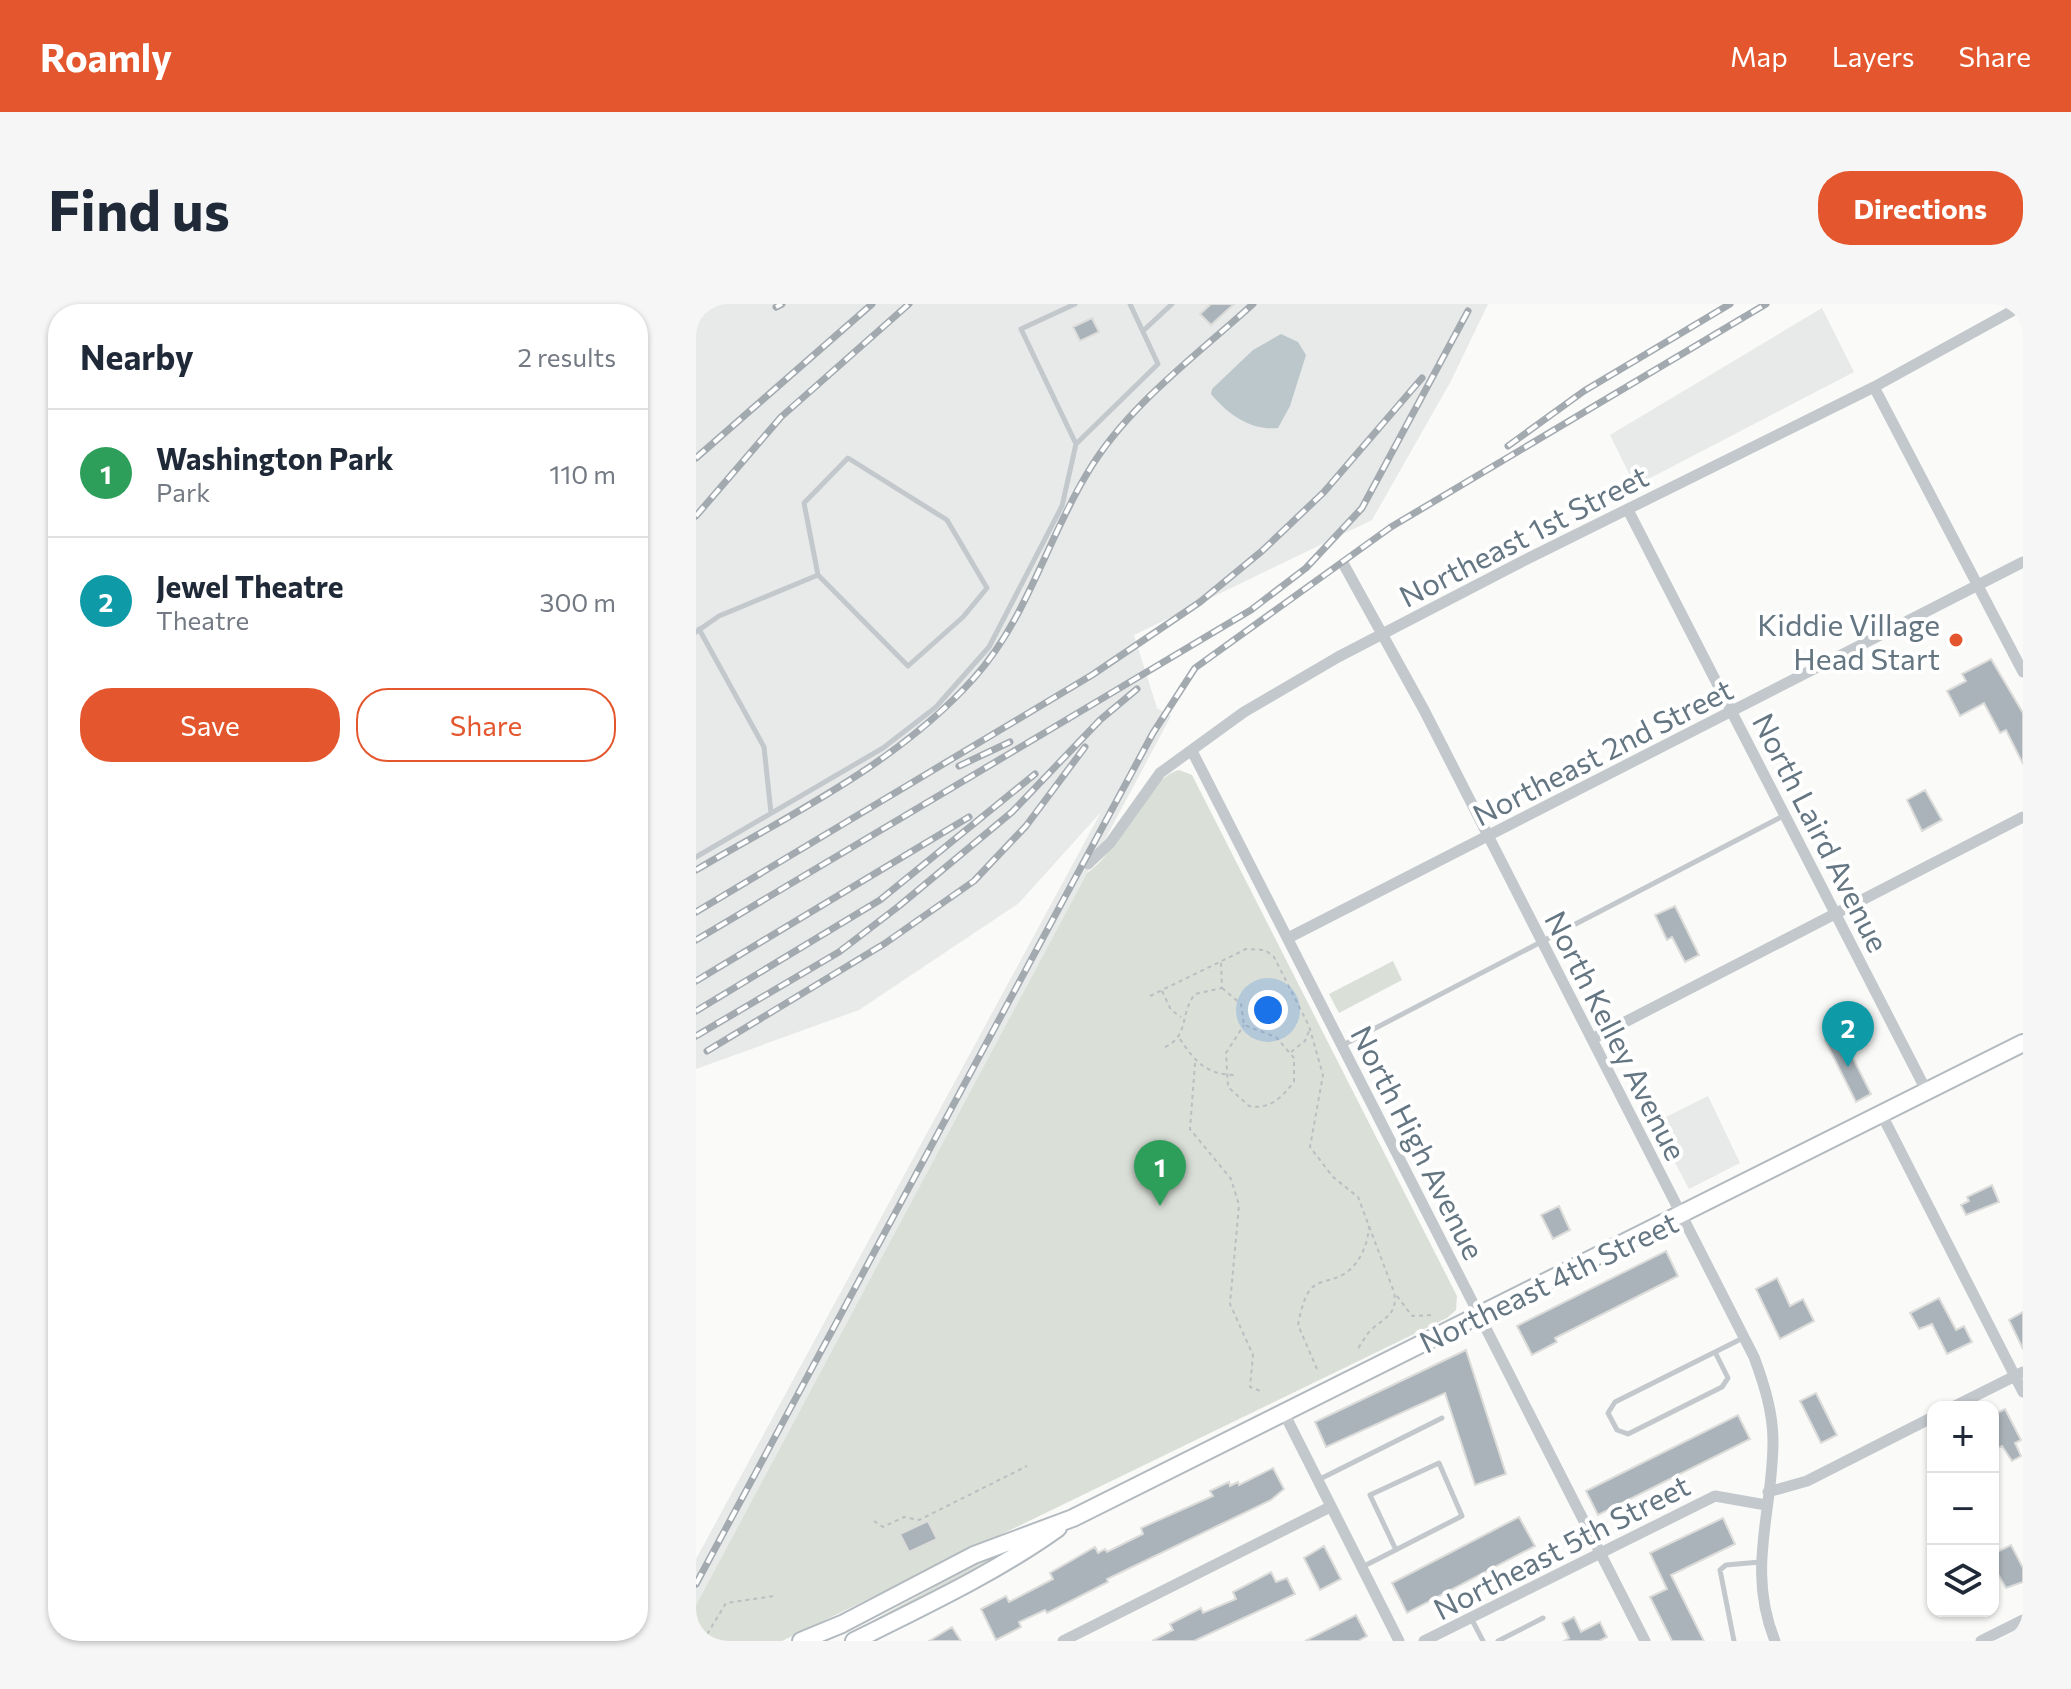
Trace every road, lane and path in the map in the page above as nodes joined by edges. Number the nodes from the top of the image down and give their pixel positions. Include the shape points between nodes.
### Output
1 (1075, 304) edge
2 (1130, 304) edge
3 (1172, 304) edge
4 (2023, 305) edge
5 (1143, 331) junction
6 (1874, 387) junction
7 (1076, 444) junction
8 (1628, 510) junction
9 (2023, 562) edge
10 (1344, 565) dead end
11 (818, 575) junction
12 (1978, 586) junction
13 (697, 630) edge
14 (1384, 633) junction
15 (2023, 672) edge
16 (1732, 711) junction
17 (1192, 751) junction
18 (771, 813) junction
19 (1786, 814) junction
20 (2023, 817) edge
21 (1488, 836) junction
22 (696, 857) edge
23 (1088, 864) dead end
24 (1837, 913) junction
25 (1288, 938) junction
26 (1541, 940) junction
27 (1220, 960) junction
28 (1222, 988) junction
29 (1162, 991) junction
30 (1150, 996) dead end
31 (1182, 1017) junction
32 (1244, 1025) junction
33 (1309, 1026) junction
34 (1179, 1038) junction
35 (1592, 1039) junction
36 (2023, 1043) edge
37 (1342, 1045) junction
38 (1165, 1047) dead end
39 (1291, 1052) junction
40 (1195, 1063) junction
41 (1225, 1075) junction
42 (1236, 1075) dead end
43 (1927, 1092) junction
44 (1882, 1115) junction
45 (1682, 1214) junction
46 (1369, 1225) junction
47 (1394, 1292) junction
48 (1479, 1314) junction
49 (1435, 1315) dead end
50 (1746, 1337) junction
51 (1357, 1350) dead end
52 (1715, 1352) junction
53 (1317, 1369) dead end
54 (2019, 1374) edge
55 (1261, 1391) dead end
56 (2023, 1392) edge
57 (1965, 1401) edge
58 (1284, 1413) junction
59 (1442, 1418) dead end
60 (1927, 1420) edge
61 (1027, 1466) dead end
62 (1317, 1480) junction
63 (1768, 1492) junction
64 (1766, 1505) junction
65 (1330, 1507) junction
66 (1073, 1518) junction
67 (874, 1521) dead end
68 (1396, 1550) junction
69 (1601, 1552) junction
70 (1760, 1562) junction
71 (1361, 1568) junction
72 (774, 1596) dead end
73 (1471, 1617) junction
74 (1543, 1618) dead end
75 (2023, 1620) edge
76 (703, 1641) edge
77 (801, 1641) edge
78 (854, 1641) edge
79 (1063, 1641) edge
80 (1399, 1641) edge
81 (1424, 1641) edge
82 (1483, 1641) edge
83 (1498, 1641) edge
84 (1645, 1641) edge
85 (1734, 1641) edge
86 (1775, 1641) edge
87 (1981, 1641) edge

1 - 7 lane via 1021,329
2 - 5 lane
3 - 5 lane
4 - 6 street, Northeast 1st Street
5 - 7 lane via 1158,364
6 - 8 street, Northeast 1st Street
6 - 12 street
7 - 18 lane via 1062,506 1007,618 967,675 909,730
8 - 14 street, Northeast 1st Street
8 - 16 street, North Laird Avenue
9 - 12 street, Northeast 2nd Street
10 - 14 street, North Kelley Avenue
11 - 11 lane via 804,503 848,458 947,520 987,588 908,666
11 - 13 lane
12 - 15 street
12 - 16 street, Northeast 2nd Street
13 - 18 lane via 764,747
14 - 17 street, Northeast 1st Street via 1244,712
14 - 21 street, North Kelley Avenue
16 - 19 street, North Laird Avenue
16 - 21 street, Northeast 2nd Street
17 - 23 street, Northeast 1st Street via 1153,781 1110,843
17 - 25 street, North High Avenue
18 - 22 lane
19 - 24 street, North Laird Avenue
19 - 26 lane
20 - 24 street
21 - 25 street, Northeast 2nd Street
21 - 26 street, North Kelley Avenue
24 - 35 street
24 - 43 street, North Laird Avenue
25 - 37 street, North High Avenue
26 - 35 street, North Kelley Avenue
26 - 37 lane
27 - 28 path
27 - 29 path
27 - 33 path via 1246,949 1270,953
28 - 31 path via 1195,994
28 - 32 path via 1241,1004
29 - 30 path
29 - 31 path via 1171,1010
31 - 34 path via 1185,1029
32 - 39 path via 1276,1037
32 - 41 path via 1226,1053
33 - 39 path via 1305,1041
33 - 46 path via 1324,1080 1310,1147 1333,1177 1358,1197
34 - 38 path
34 - 40 path
35 - 45 street, North Kelley Avenue
36 - 43 main road, Northeast 4th Street
37 - 48 street, North High Avenue
39 - 41 path via 1294,1082 1268,1105 1241,1101
40 - 41 path
40 - 55 path via 1190,1129 1234,1188 1239,1213 1230,1304 1253,1355 1250,1387
41 - 42 path
43 - 44 main road, Northeast 4th Street
44 - 45 main road, Northeast 4th Street
44 - 54 street
45 - 48 main road, Northeast 4th Street
45 - 50 street, North Kelley Avenue
46 - 47 path
46 - 53 path via 1353,1266 1316,1285 1306,1299 1298,1325
47 - 49 path via 1412,1316
47 - 51 path via 1390,1317 1371,1330
48 - 58 main road, Northeast 4th Street
48 - 69 street, North High Avenue
50 - 52 lane
50 - 63 street, North Kelley Avenue via 1771,1414
52 - 52 lane via 1615,1402 1608,1413 1617,1430 1628,1434 1722,1387 1728,1378
54 - 56 street
54 - 57 street
58 - 62 street
58 - 66 main road, Northeast 4th Street
59 - 62 lane
60 - 63 street via 1807,1481
61 - 67 path via 919,1520 904,1517 883,1527
62 - 65 street
63 - 64 street, North Kelley Avenue
64 - 69 street, Northeast 5th Street via 1715,1496
64 - 70 street, North Kelley Avenue
65 - 71 street
65 - 79 street
66 - 77 main road, Northeast 4th Street via 974,1555
66 - 78 main road, Northeast 4th Street via 1014,1557
68 - 68 lane via 1462,1516 1439,1463 1370,1495
68 - 71 lane
69 - 73 street, Northeast 5th Street
69 - 84 street, North High Avenue
70 - 85 lane via 1720,1570
70 - 86 street, North Kelley Avenue via 1763,1602
71 - 80 street
72 - 76 path via 726,1603
73 - 81 street, Northeast 5th Street
73 - 82 lane
74 - 83 lane
75 - 87 street

